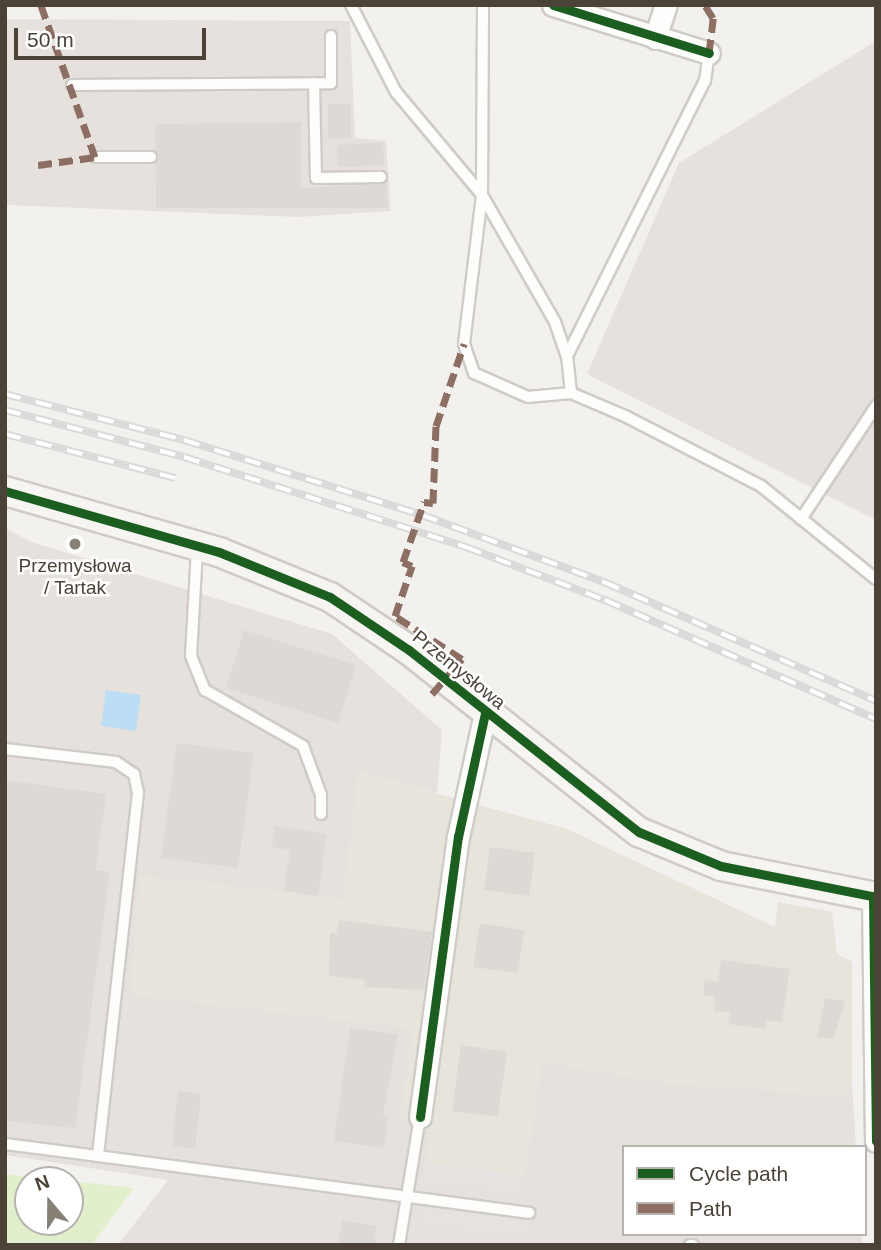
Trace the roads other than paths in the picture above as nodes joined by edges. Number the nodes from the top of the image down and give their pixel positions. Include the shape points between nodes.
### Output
1 (351, 5) edge
2 (483, 5) edge
3 (552, 5) edge
4 (666, 5) edge
5 (331, 36) dead end
6 (655, 38) junction
7 (709, 53) joint
8 (314, 83) junction
9 (72, 85) dead end
10 (95, 157) dead end
11 (150, 157) dead end
12 (382, 177) dead end
13 (482, 195) junction
14 (567, 356) junction
15 (570, 393) junction
16 (876, 406) edge
17 (5, 491) edge
18 (800, 519) junction
19 (198, 546) junction
20 (876, 579) edge
21 (485, 713) junction
22 (5, 749) edge
23 (321, 814) dead end
24 (874, 896) edge
25 (419, 1117) joint
26 (876, 1141) edge
27 (5, 1144) edge
28 (98, 1156) junction
29 (407, 1197) junction
30 (529, 1213) dead end
31 (399, 1245) edge

1 - 13 lane via 396,92
2 - 13 lane
3 - 6 street
4 - 6 street
5 - 8 lane via 331,83
6 - 7 street
7 - 14 lane via 705,81
8 - 9 lane
8 - 12 lane via 316,178
10 - 11 lane
13 - 14 lane via 555,322
13 - 15 lane via 466,314 467,360 474,373 494,386 528,397
14 - 15 lane
15 - 18 lane via 761,486
16 - 18 lane
17 - 19 street, Przemysłowa
18 - 20 lane
19 - 21 street, Przemysłowa via 330,597 409,650
19 - 23 lane via 191,656 205,690 303,746 321,794
21 - 24 street, Przemysłowa via 639,832 721,866
21 - 25 street via 458,837
22 - 28 lane via 116,762 134,774 138,793
24 - 26 street
25 - 29 lane
27 - 28 lane
28 - 29 lane
29 - 30 lane
29 - 31 lane

